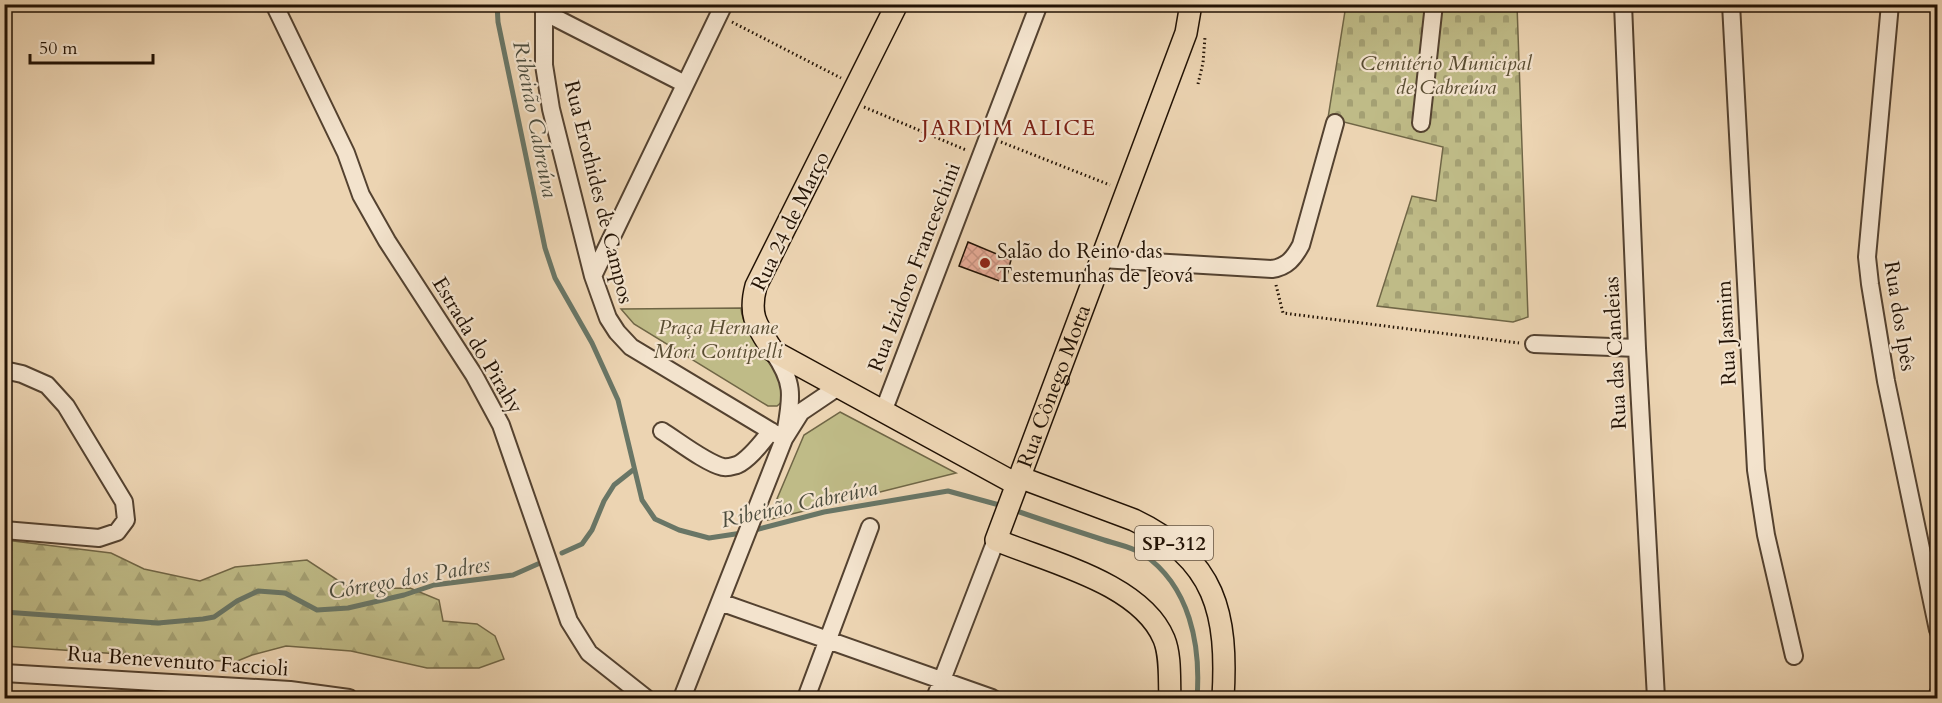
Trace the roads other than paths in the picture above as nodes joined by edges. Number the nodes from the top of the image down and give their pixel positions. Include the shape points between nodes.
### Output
1 (274, 4) edge
2 (897, 4) edge
3 (1039, 4) edge
4 (1191, 4) edge
5 (1434, 4) edge
6 (1623, 4) edge
7 (1731, 4) edge
8 (1890, 4) edge
9 (544, 8) edge
10 (722, 10) edge
11 (685, 84) junction
12 (1335, 123) dead end
13 (1421, 123) dead end
14 (1101, 259) junction
15 (593, 276) junction
16 (1534, 344) road end
17 (1637, 348) junction
18 (773, 351) junction
19 (4, 370) edge
20 (808, 371) junction
21 (789, 381) junction
22 (838, 387) junction
23 (883, 412) junction
24 (662, 431) dead end
25 (778, 435) junction
26 (1016, 485) junction
27 (870, 527) dead end
28 (4, 530) edge
29 (999, 531) junction
30 (720, 602) junction
31 (1938, 630) edge
32 (828, 640) junction
33 (1794, 656) dead end
34 (4, 673) edge
35 (942, 681) junction
36 (1938, 694) edge
37 (349, 699) edge
38 (646, 699) edge
39 (682, 699) edge
40 (806, 699) edge
41 (935, 699) edge
42 (992, 699) edge
43 (1170, 699) edge
44 (1223, 699) edge
45 (1656, 699) edge
46 (1937, 699) edge

1 - 38 street, Estrada do Pirahy via 346,153 361,195 501,425 568,621 589,652
2 - 18 main road, Rua 24 de Março via 756,286 752,310
3 - 23 street, Rua Izidoro Franceschini
4 - 14 main road, Rua Cônego Motta via 1186,33
5 - 13 street
6 - 17 street, Rua das Candeias
7 - 33 street, Rua Jasmim via 1756,470 1766,535
8 - 31 street, Rua dos Ipês via 1867,257 1886,381
9 - 11 street
9 - 15 street, Rua Erothides de Campos via 544,65 551,109
10 - 11 street
11 - 15 street
12 - 14 street via 1301,245 1281,268
14 - 26 main road, Rua Cônego Motta
15 - 25 street, Rua Erothides de Campos via 608,318 631,348
16 - 17 street
17 - 45 street, Rua das Candeias
18 - 20 main road, Rua 24 de Março
18 - 21 street
19 - 28 street via 46,385 66,406 124,502 126,520 117,532 99,538
20 - 21 street
20 - 22 main road, Rua 24 de Março
21 - 25 street via 791,400
22 - 23 main road, Rua 24 de Março
22 - 25 street via 801,412
23 - 26 main road, Rua 24 de Março
24 - 25 street via 722,467 740,464 760,444
25 - 30 street via 754,516
26 - 29 main road, Rua Cônego Motta
26 - 44 main road, SP-312 via 1134,520 1175,544 1195,565 1218,609 1225,665
27 - 32 street
29 - 35 street, Rua Cônego Motta
29 - 43 main road via 1106,584 1149,615 1164,639
30 - 32 street
30 - 39 street
32 - 35 street
32 - 40 street
34 - 37 street, Rua Benevenuto Faccioli via 290,690
35 - 41 street, Rua Cônego Motta
35 - 42 street
36 - 46 street

